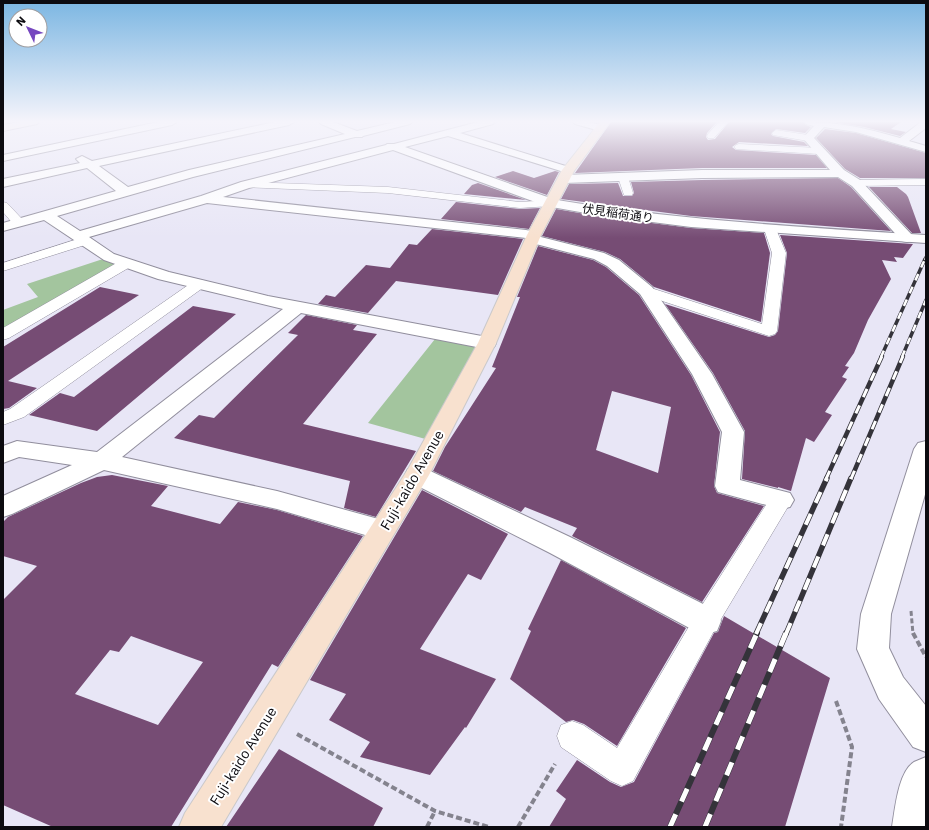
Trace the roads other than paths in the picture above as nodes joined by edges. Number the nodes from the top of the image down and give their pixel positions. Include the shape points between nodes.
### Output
1 (85, 161) edge
2 (104, 161) edge
3 (244, 161) edge
4 (340, 161) edge
5 (432, 161) edge
6 (528, 161) edge
7 (576, 161) edge
8 (828, 161) edge
9 (89, 164) junction
10 (840, 172) junction
11 (566, 174) junction
12 (623, 177) junction
13 (3, 182) edge
14 (926, 182) edge
15 (856, 184) junction
16 (245, 185) junction
17 (126, 192) junction
18 (628, 193) dead end
19 (206, 199) junction
20 (550, 203) junction
21 (3, 205) edge
22 (45, 214) junction
23 (18, 222) junction
24 (3, 227) edge
25 (770, 229) junction
26 (530, 237) junction
27 (907, 238) junction
28 (81, 239) junction
29 (926, 239) edge
30 (125, 264) junction
31 (3, 267) edge
32 (199, 284) junction
33 (646, 291) junction
34 (297, 307) junction
35 (3, 335) edge
36 (487, 343) junction
37 (3, 419) edge
38 (926, 449) edge
39 (3, 455) edge
40 (102, 461) junction
41 (417, 476) junction
42 (781, 500) joint
43 (3, 507) edge
44 (382, 530) junction
45 (706, 621) junction
46 (926, 734) edge
47 (572, 736) road end
48 (926, 776) edge
49 (199, 827) edge
50 (912, 827) edge

1 - 9 street
2 - 9 street
3 - 17 street
4 - 16 street
5 - 20 street, 伏見稲荷通り
6 - 11 street
7 - 11 main road, Fuji-kaido Avenue
8 - 10 street
9 - 13 street
9 - 17 street
10 - 12 street
10 - 15 street
11 - 12 street
11 - 20 main road, Fuji-kaido Avenue
12 - 18 lane
14 - 15 lane
15 - 27 street
16 - 19 street
16 - 20 lane via 388,190 520,205
17 - 22 street
19 - 26 street
19 - 28 street
20 - 25 street, 伏見稲荷通り via 604,213
20 - 26 main road, Fuji-kaido Avenue
21 - 23 lane
22 - 23 street
22 - 28 street
23 - 24 street
25 - 27 street, 伏見稲荷通り
25 - 33 lane via 779,253 768,331
26 - 33 street via 613,262
26 - 36 main road, Fuji-kaido Avenue
27 - 29 street, 伏見稲荷通り
28 - 30 street
28 - 31 lane
30 - 32 street
30 - 35 lane
32 - 34 street
32 - 37 lane via 17,413
33 - 42 street via 702,374 733,432 727,486
34 - 36 street
34 - 40 street
36 - 41 main road, Fuji-kaido Avenue
38 - 46 street via 876,614 873,649 891,688
39 - 40 street via 17,449
40 - 43 street
40 - 44 street via 277,500
41 - 44 main road, Fuji-kaido Avenue
41 - 45 street via 560,545
42 - 45 lane
44 - 49 main road, Fuji-kaido Avenue
45 - 47 lane via 622,770
48 - 50 street via 917,789

